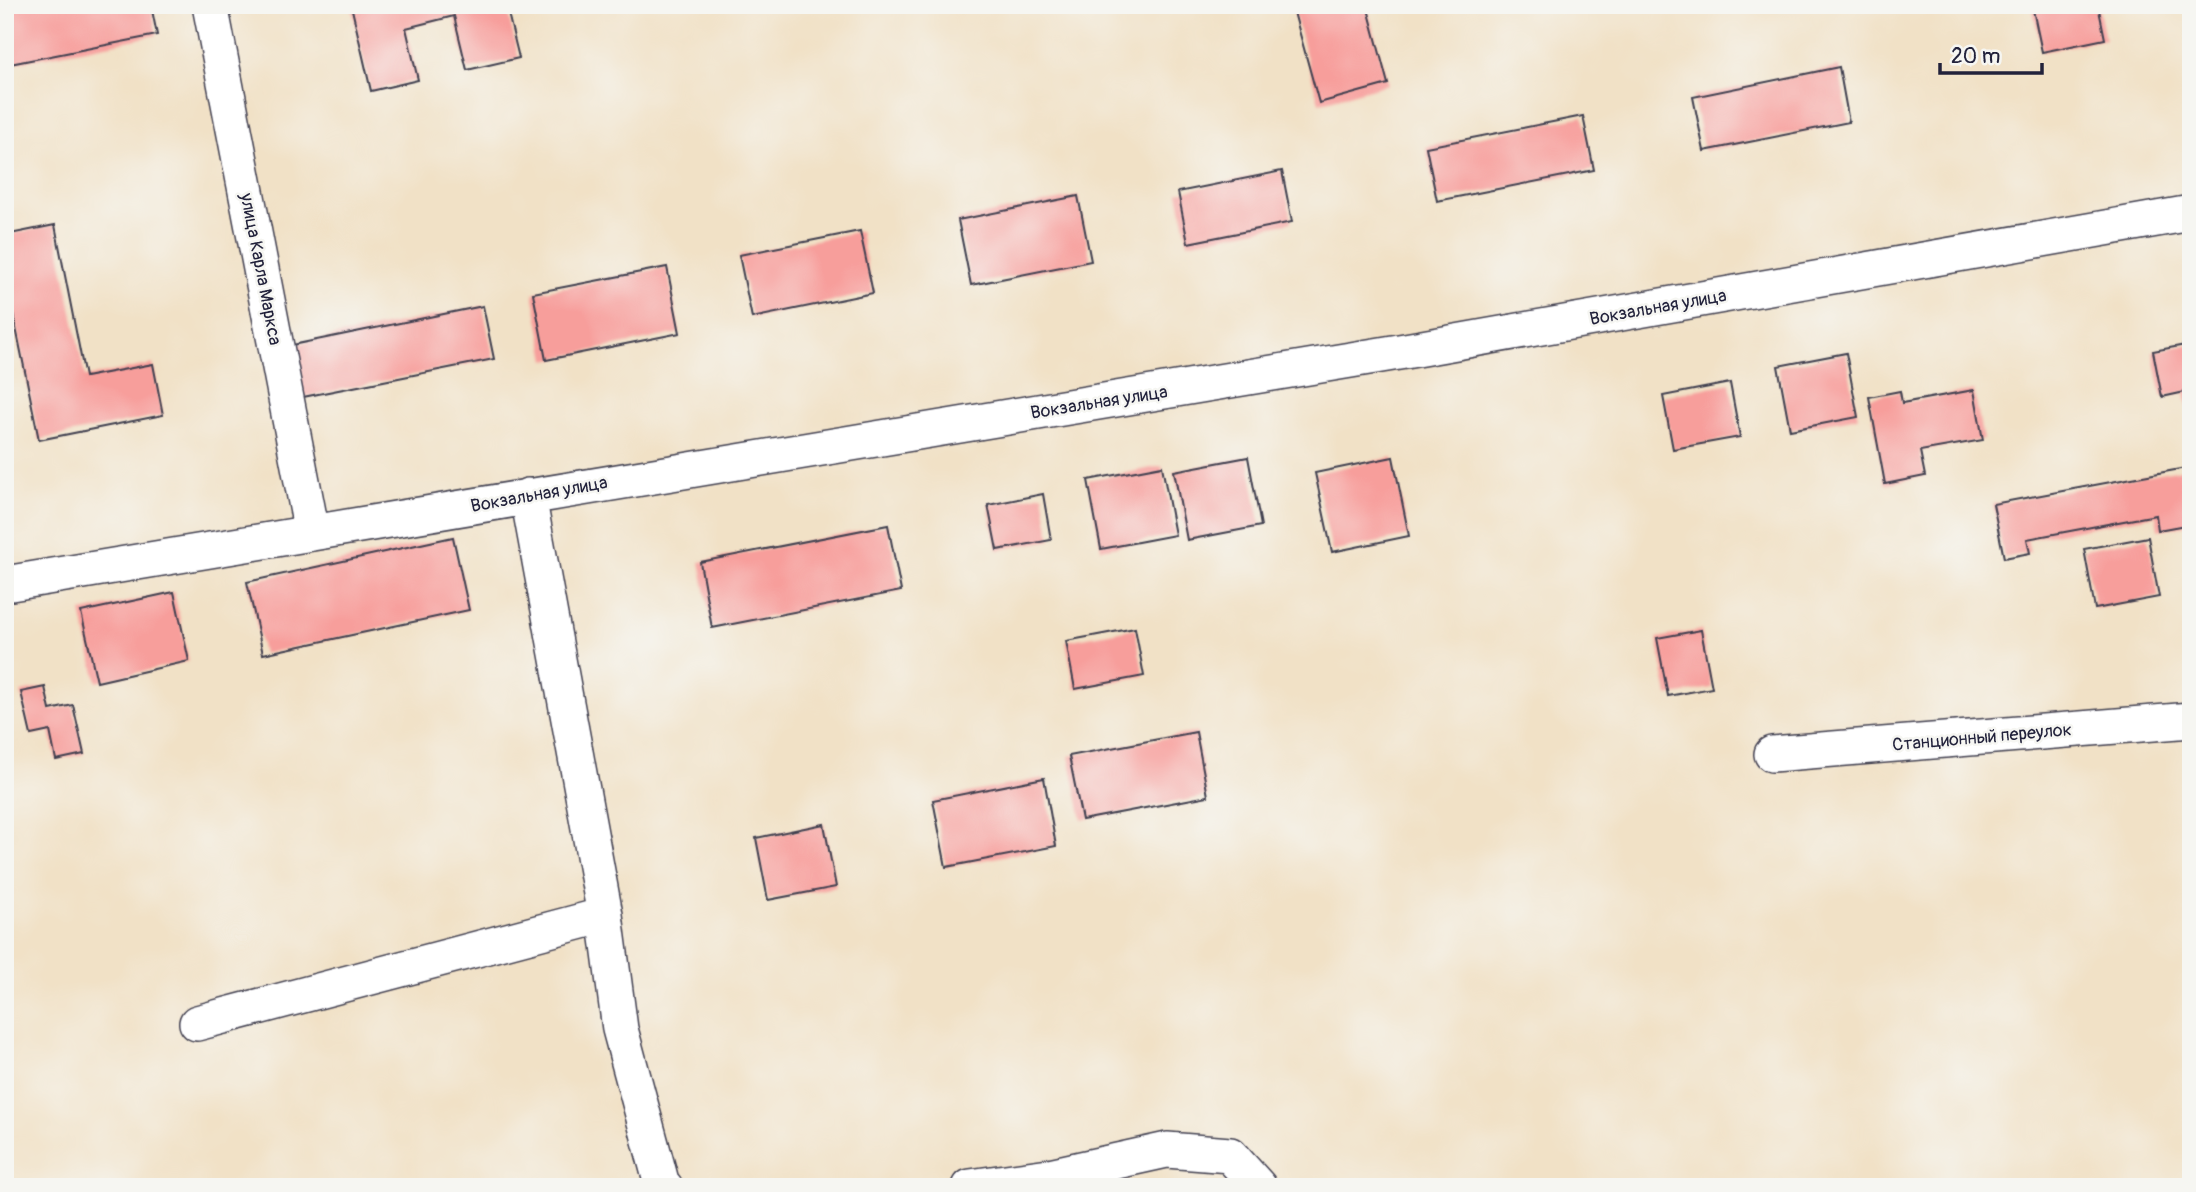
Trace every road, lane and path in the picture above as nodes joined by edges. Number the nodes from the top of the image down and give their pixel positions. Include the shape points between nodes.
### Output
1 (210, 5) edge
2 (2191, 214) edge
3 (528, 496) junction
4 (312, 533) junction
5 (5, 584) edge
6 (2191, 720) edge
7 (1773, 754) dead end
8 (605, 915) junction
9 (197, 1023) dead end
10 (1059, 1181) edge
11 (665, 1187) edge
12 (970, 1187) edge
13 (1259, 1187) edge

1 - 4 street, улица Карла Маркса
2 - 3 street, Вокзальная улица via 1405,351
3 - 4 street, Вокзальная улица
3 - 8 street
4 - 5 street, Вокзальная улица
6 - 7 street, Станционный переулок
8 - 9 street
8 - 11 street via 620,1029
10 - 12 street
10 - 13 street via 1167,1150 1230,1155

